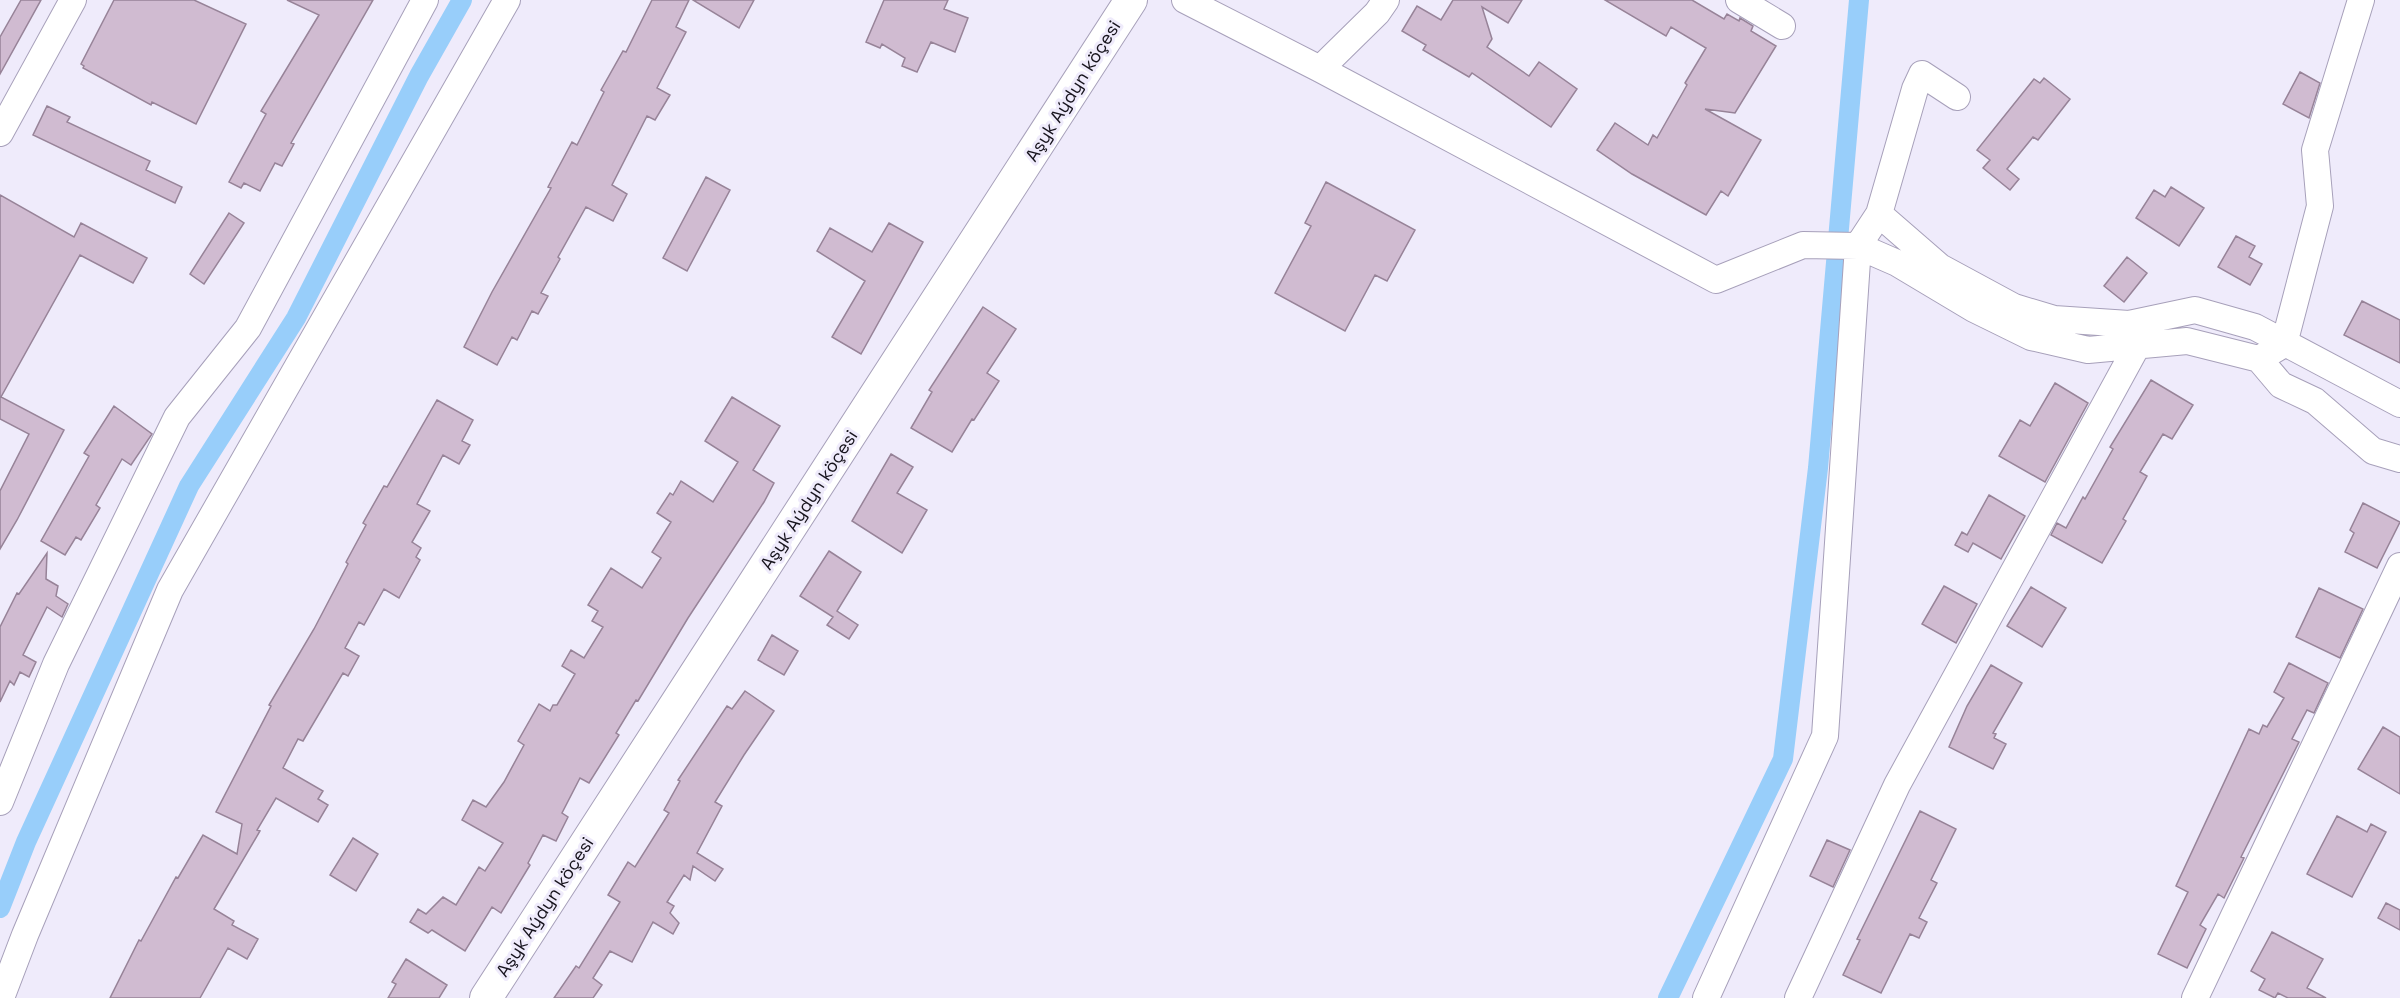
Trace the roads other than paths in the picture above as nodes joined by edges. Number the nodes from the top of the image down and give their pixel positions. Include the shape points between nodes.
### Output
1 (73, 0) edge
2 (425, 0) edge
3 (507, 0) edge
4 (1131, 0) edge
5 (1185, 0) edge
6 (1386, 0) edge
7 (1739, 0) edge
8 (2361, 0) edge
9 (1782, 26) dead end
10 (1320, 69) junction
11 (1957, 98) dead end
12 (0, 133) edge
13 (1879, 214) junction
14 (1858, 246) junction
15 (2284, 344) junction
16 (2137, 346) junction
17 (2259, 359) junction
18 (2400, 404) edge
19 (2400, 459) edge
20 (2400, 566) edge
21 (11, 744) edge
22 (0, 802) edge
23 (1, 998) edge
24 (486, 998) edge
25 (1706, 998) edge
26 (1798, 998) edge
27 (2195, 998) edge

1 - 12 street
2 - 21 street via 248,328 177,417 56,664
3 - 23 street via 170,590
4 - 24 main road, Aşyk Aýdyn köçesi
5 - 10 street
6 - 10 street
7 - 9 street
8 - 15 street via 2315,150 2320,206
10 - 14 street via 1716,280 1803,244
11 - 13 street via 1922,74
13 - 14 street
13 - 15 street via 1940,267 2014,308 2054,319 2129,324 2195,310 2255,327
14 - 16 street via 1897,263 1974,309 2031,337 2088,350
14 - 25 street via 1825,736
15 - 17 street
15 - 18 street
16 - 17 street via 2187,341
16 - 26 street via 1897,785
17 - 19 street via 2281,385 2315,401 2373,451
20 - 27 street
21 - 22 street

